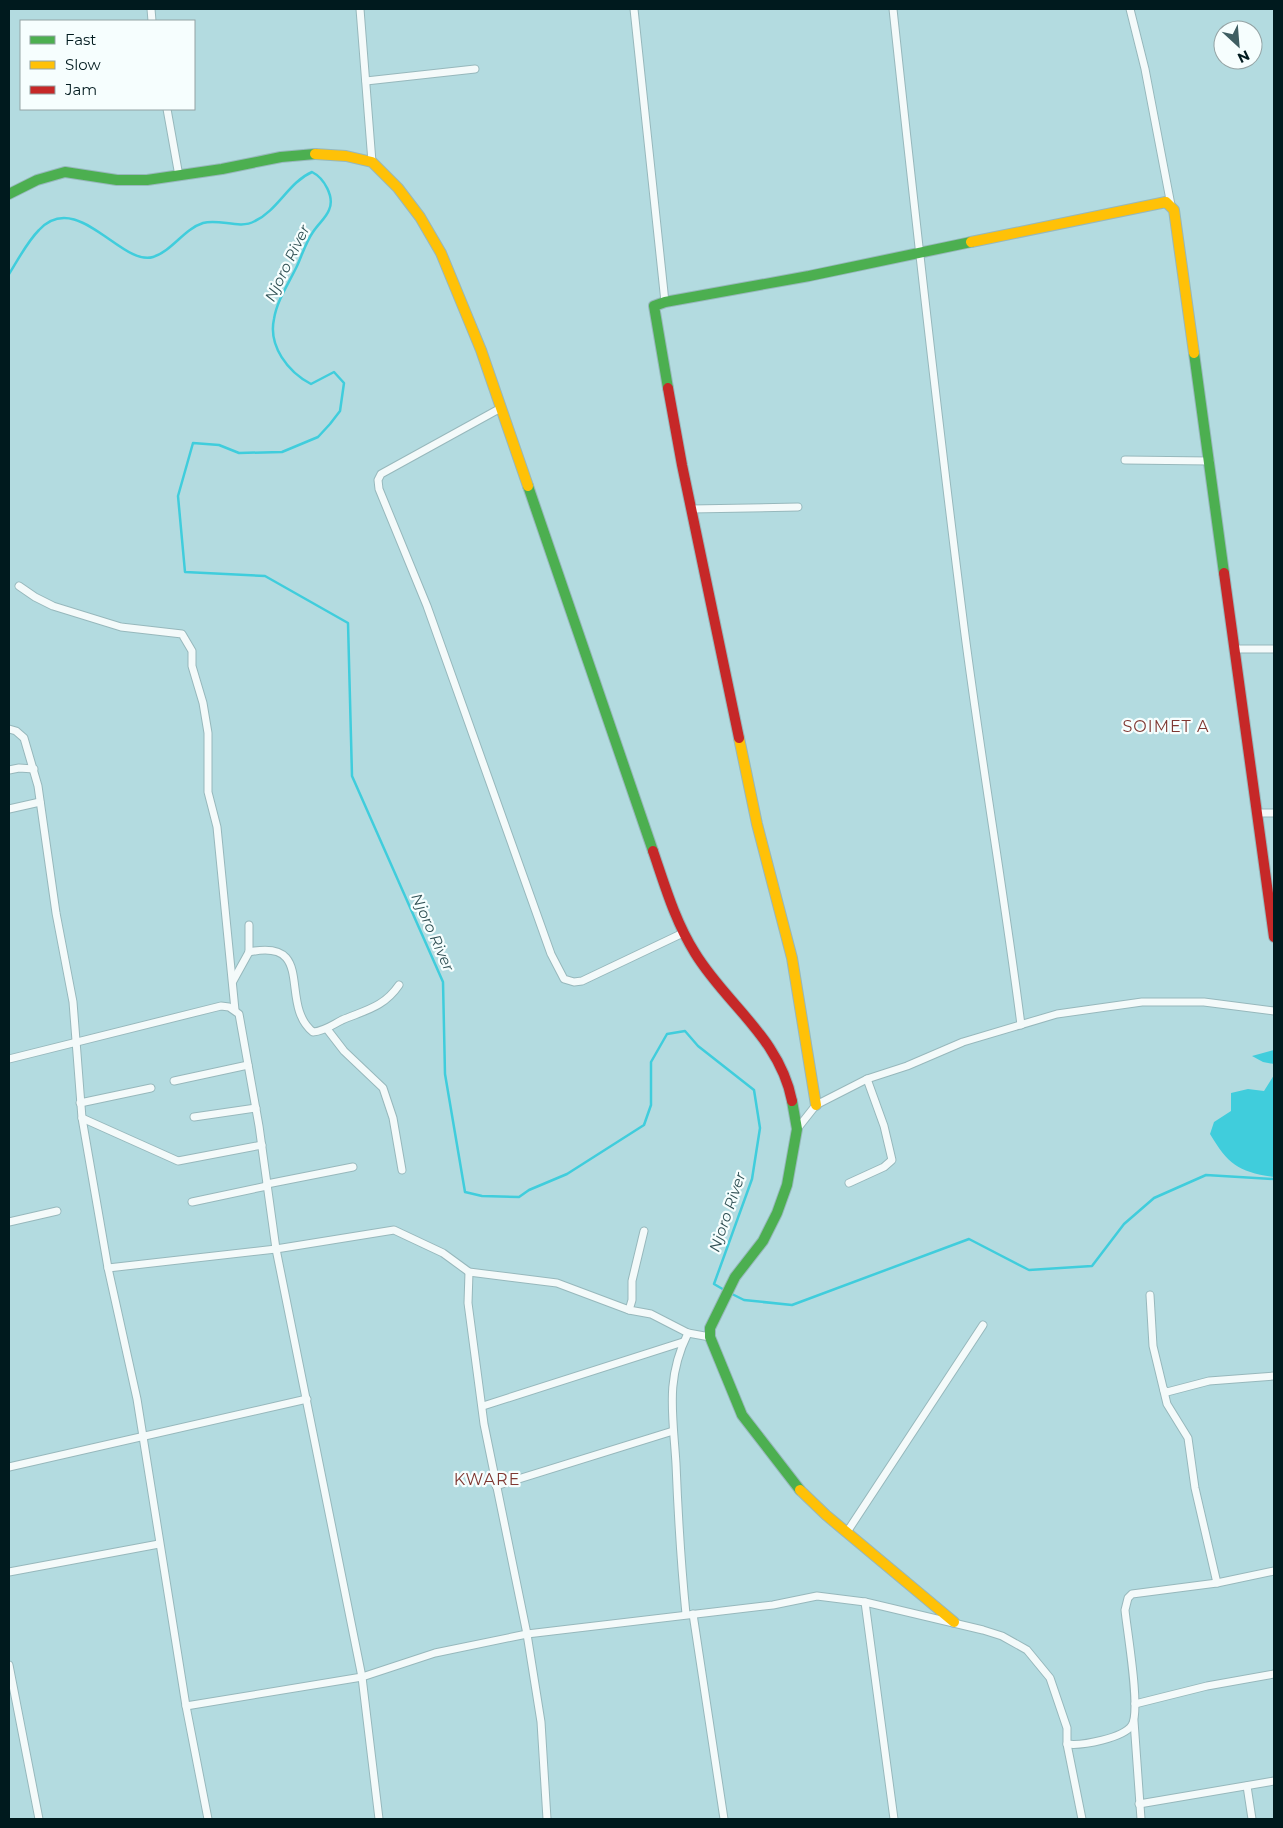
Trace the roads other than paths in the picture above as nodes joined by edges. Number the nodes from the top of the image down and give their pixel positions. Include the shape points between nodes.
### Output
1 (360, 9) edge
2 (634, 9) edge
3 (894, 9) edge
4 (1130, 9) edge
5 (475, 69) dead end
6 (366, 81) junction
7 (167, 110) edge
8 (372, 162) junction
9 (179, 176) junction
10 (9, 194) edge
11 (1171, 205) junction
12 (919, 253) junction
13 (665, 302) junction
14 (499, 409) junction
15 (1126, 460) dead end
16 (1210, 461) junction
17 (798, 507) dead end
18 (691, 509) junction
19 (19, 586) dead end
20 (1235, 649) junction
21 (1274, 649) edge
22 (9, 729) edge
23 (34, 768) junction
24 (9, 770) edge
25 (40, 802) junction
26 (9, 809) edge
27 (1259, 813) junction
28 (1274, 813) edge
29 (249, 925) dead end
30 (683, 933) junction
31 (1274, 937) edge
32 (249, 952) junction
33 (233, 981) junction
34 (399, 985) dead end
35 (235, 1010) junction
36 (1274, 1011) edge
37 (1021, 1025) junction
38 (327, 1029) junction
39 (76, 1043) junction
40 (9, 1059) edge
41 (248, 1065) junction
42 (867, 1079) junction
43 (174, 1082) dead end
44 (150, 1088) dead end
45 (80, 1103) junction
46 (816, 1105) junction
47 (256, 1108) junction
48 (194, 1117) dead end
49 (82, 1118) junction
50 (797, 1128) junction
51 (262, 1145) junction
52 (354, 1167) dead end
53 (402, 1170) dead end
54 (849, 1183) dead end
55 (267, 1185) junction
56 (192, 1202) dead end
57 (57, 1211) dead end
58 (9, 1222) edge
59 (644, 1231) dead end
60 (276, 1249) junction
61 (108, 1268) junction
62 (469, 1272) junction
63 (1150, 1295) dead end
64 (629, 1310) junction
65 (982, 1325) dead end
66 (688, 1333) junction
67 (710, 1337) junction
68 (683, 1342) junction
69 (1274, 1376) edge
70 (1164, 1390) junction
71 (307, 1399) junction
72 (482, 1406) junction
73 (673, 1430) junction
74 (142, 1436) junction
75 (9, 1467) edge
76 (496, 1486) junction
77 (847, 1532) junction
78 (159, 1544) junction
79 (1274, 1571) edge
80 (9, 1572) edge
81 (1217, 1583) junction
82 (865, 1602) junction
83 (690, 1614) junction
84 (954, 1622) junction
85 (527, 1634) junction
86 (9, 1666) edge
87 (1274, 1674) edge
88 (362, 1677) junction
89 (1135, 1704) junction
90 (186, 1706) junction
91 (1134, 1718) junction
92 (1067, 1744) junction
93 (1274, 1781) edge
94 (1247, 1786) junction
95 (1139, 1804) junction
96 (39, 1819) edge
97 (208, 1819) edge
98 (379, 1819) edge
99 (547, 1819) edge
100 (724, 1819) edge
101 (894, 1819) edge
102 (1082, 1819) edge
103 (1141, 1819) edge
104 (1252, 1819) edge

1 - 6 street
2 - 13 street
3 - 12 street
4 - 11 street
5 - 6 street
6 - 8 street
7 - 9 street
8 - 9 street via 346,156 311,154
8 - 14 street via 420,217 441,253 481,350
9 - 10 street via 117,180 65,172 37,180
11 - 12 street via 1166,202
11 - 16 street
12 - 13 street
12 - 37 street via 964,629
13 - 18 street via 654,306
14 - 30 street
14 - 30 street via 381,474 379,489 427,606 551,954 564,979 582,980
15 - 16 street
16 - 20 street
17 - 18 street
18 - 46 street via 757,824 792,958
19 - 33 street via 53,606 121,627 182,634 188,642 208,733 208,792 217,827
20 - 21 street
20 - 27 street
22 - 23 street via 24,738
23 - 24 street
23 - 25 street
25 - 26 street
25 - 39 street via 73,1002
27 - 28 street
27 - 31 street
29 - 32 street
30 - 50 street via 712,978 776,1055 791,1097
32 - 33 street
32 - 38 street via 270,949 286,956 291,964 300,1017 313,1032
33 - 35 street
34 - 38 street via 384,1003
35 - 39 street via 220,1006
35 - 41 street via 241,1021
36 - 37 street via 1204,1002 1142,1002 1057,1014
37 - 42 street via 963,1042
38 - 53 street via 344,1051 383,1088 393,1118
39 - 40 street
39 - 45 street
41 - 43 street
41 - 47 street
42 - 46 street
42 - 54 street via 892,1160
44 - 45 street
45 - 49 street
46 - 50 street
47 - 48 street
47 - 51 street
49 - 51 street via 178,1161
49 - 61 street
50 - 67 street via 777,1214 763,1241 735,1277 710,1328
51 - 55 street
52 - 55 street
55 - 56 street
55 - 60 street
57 - 58 street
59 - 64 street
60 - 61 street
60 - 62 street via 394,1230 443,1253
60 - 71 street
61 - 74 street
62 - 64 street via 557,1283
62 - 72 street via 468,1303
63 - 70 street via 1153,1346
64 - 66 street via 650,1314
65 - 77 street
66 - 67 street
66 - 68 street
67 - 77 street via 742,1415 800,1490
68 - 72 street
68 - 73 street via 671,1391
69 - 70 street
70 - 81 street via 1167,1404 1188,1438 1195,1488
71 - 74 street
71 - 88 street
72 - 76 street
73 - 76 street
73 - 83 street via 677,1510
74 - 75 street
74 - 78 street
76 - 85 street
77 - 84 street
78 - 80 street
78 - 90 street
79 - 81 street
81 - 89 street via 1140,1592 1128,1598 1125,1610
82 - 83 street via 817,1596 773,1605
82 - 84 street
82 - 101 street
83 - 85 street
83 - 100 street
84 - 92 street via 1002,1636 1033,1656 1054,1686 1067,1728
85 - 88 street via 435,1653
85 - 99 street via 541,1722
86 - 96 street
87 - 89 street
88 - 90 street
88 - 98 street
89 - 91 street
90 - 97 street
91 - 92 street via 1131,1727 1117,1734 1081,1746
91 - 95 street
92 - 102 street
93 - 94 street
94 - 95 street
94 - 104 street
95 - 103 street

